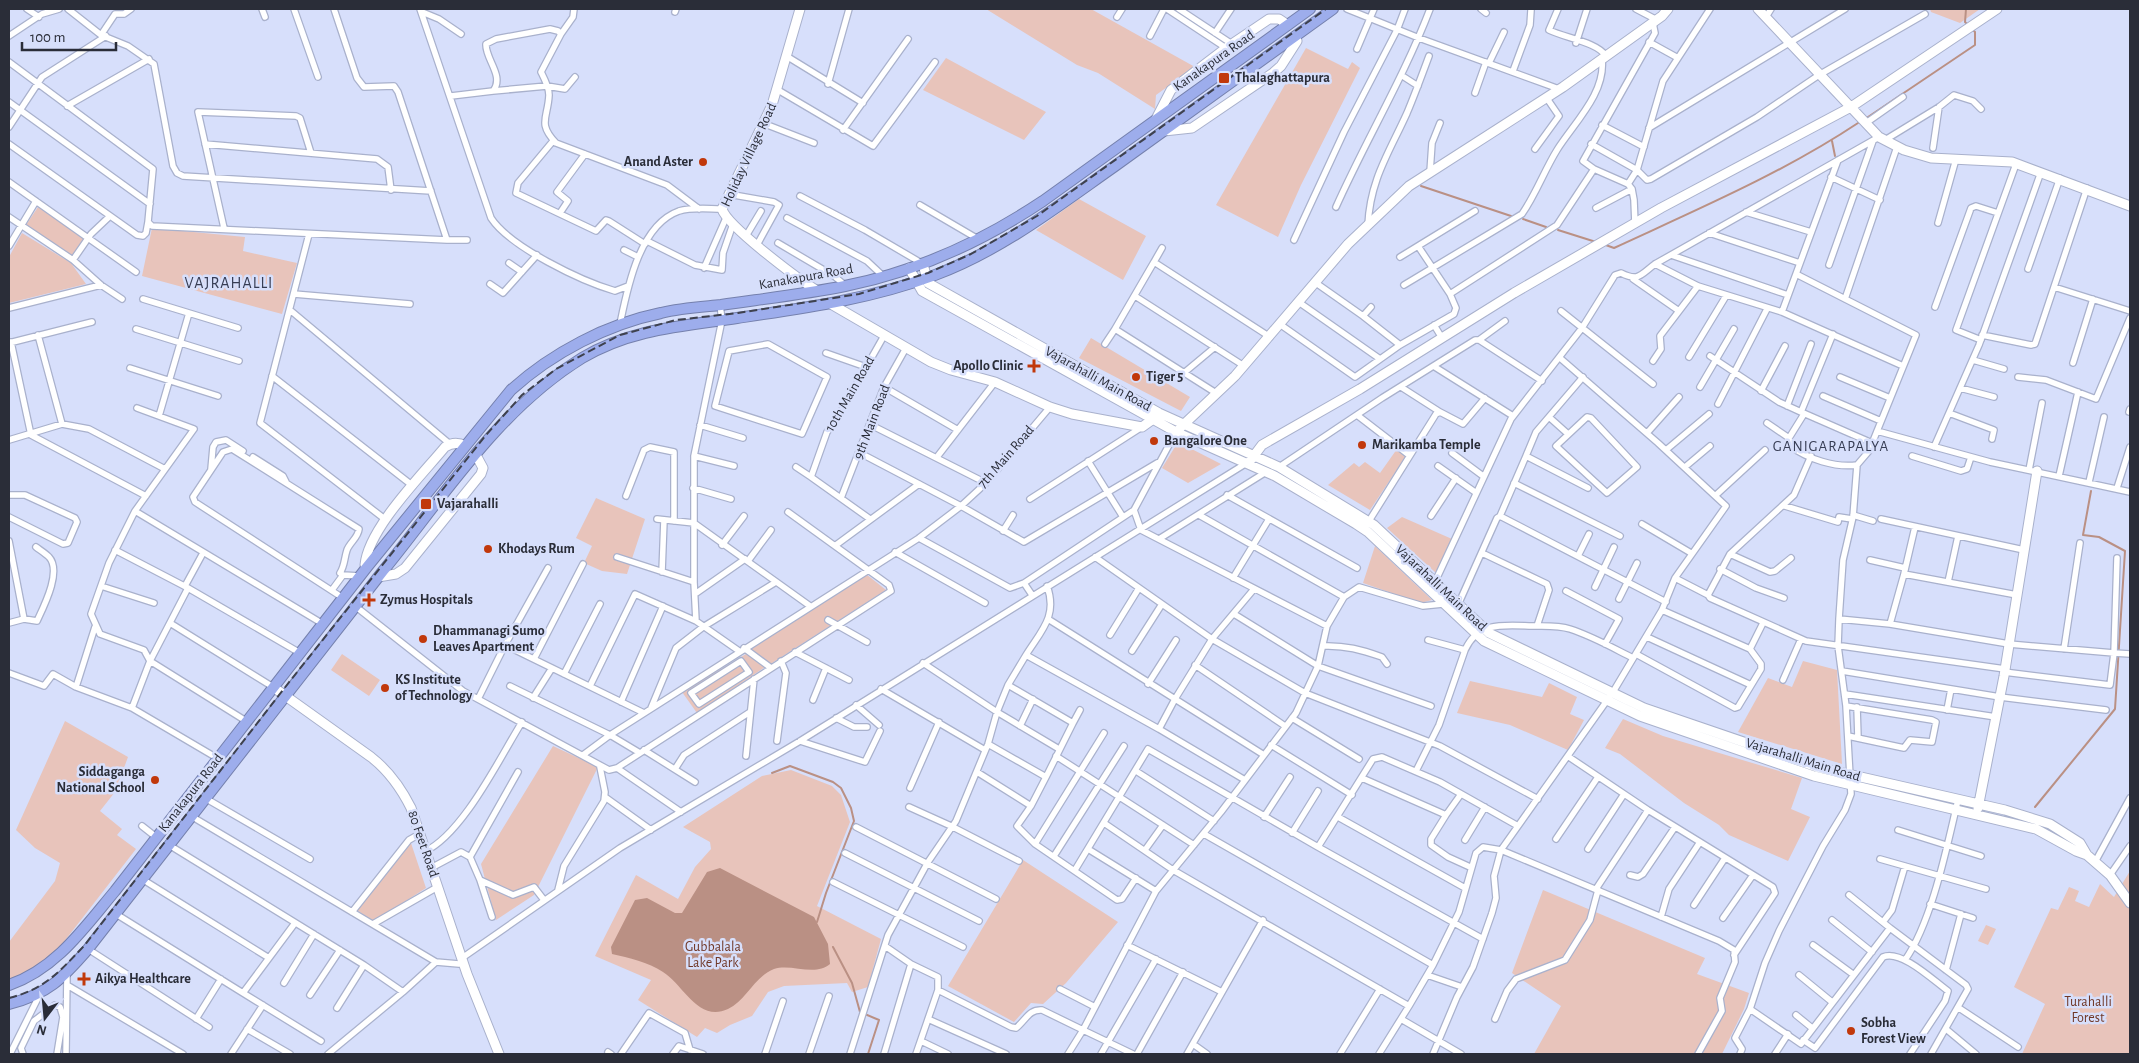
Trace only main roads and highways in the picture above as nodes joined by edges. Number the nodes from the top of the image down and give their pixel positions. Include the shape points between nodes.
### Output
1 (1310, 9) edge
2 (1333, 9) edge
3 (1145, 127) junction
4 (1152, 139) junction
5 (466, 444) junction
6 (478, 453) junction
7 (9, 985) edge
8 (9, 1004) edge

1 - 3 highway, Kanakapura Road
2 - 4 highway, Kanakapura Road
3 - 4 highway
3 - 5 highway, Kanakapura Road via 1042,201 978,239 923,264 846,286 660,313 620,324 564,352 526,376
4 - 6 highway, Kanakapura Road via 1032,225 969,260 927,278 831,304 669,326 623,338 585,356 524,401
5 - 6 highway
5 - 7 highway, Kanakapura Road via 115,892 56,959
6 - 8 highway, Kanakapura Road via 67,973 38,998

